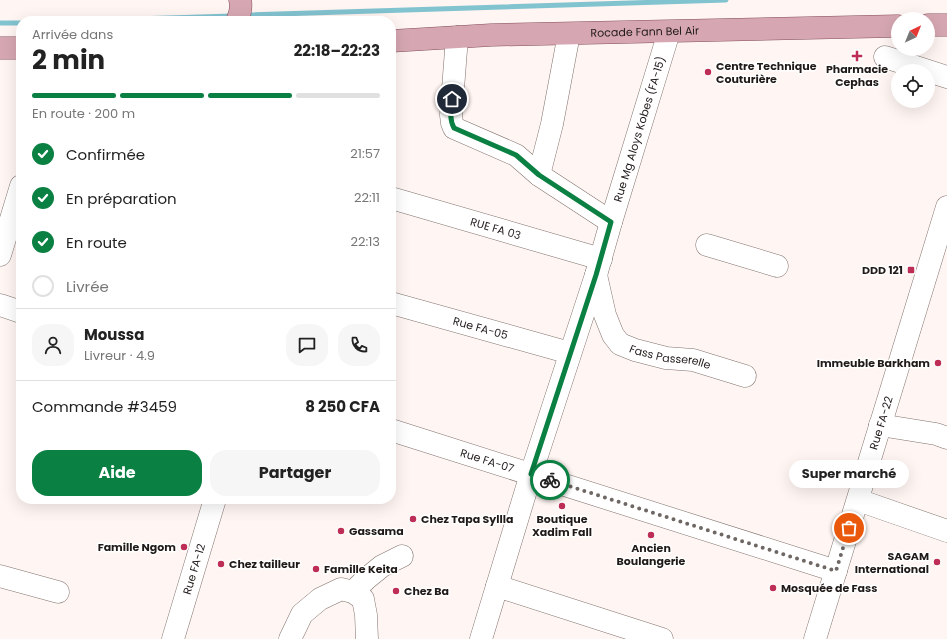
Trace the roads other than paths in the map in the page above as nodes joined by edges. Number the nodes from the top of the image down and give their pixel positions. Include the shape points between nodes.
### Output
1 (240, 0) edge
2 (240, 16) edge
3 (935, 25) edge
4 (947, 25) edge
5 (891, 26) edge
6 (670, 32) junction
7 (569, 34) junction
8 (457, 37) junction
9 (396, 41) edge
10 (0, 48) edge
11 (16, 48) edge
12 (885, 57) dead end
13 (947, 77) edge
14 (539, 175) junction
15 (396, 200) edge
16 (16, 202) edge
17 (947, 207) edge
18 (611, 222) junction
19 (707, 245) dead end
20 (0, 255) edge
21 (777, 266) dead end
22 (598, 267) junction
23 (396, 304) edge
24 (0, 306) edge
25 (16, 311) edge
26 (570, 353) junction
27 (745, 376) dead end
28 (880, 424) junction
29 (396, 432) edge
30 (947, 438) edge
31 (531, 474) junction
32 (858, 500) junction
33 (213, 504) edge
34 (947, 530) edge
35 (402, 556) dead end
36 (836, 571) junction
37 (0, 576) edge
38 (497, 586) junction
39 (58, 592) dead end
40 (353, 592) junction
41 (610, 632) edge
42 (172, 639) edge
43 (290, 639) edge
44 (367, 639) edge
45 (481, 639) edge
46 (662, 639) edge
47 (815, 639) edge

1 - 2 main road
3 - 4 main road
5 - 6 main road, Rocade Fann Bel Air
6 - 7 main road, Rocade Fann Bel Air
6 - 18 street, Rue Mg Aloys Kobes (FA-15)
7 - 8 main road, Rocade Fann Bel Air
7 - 14 street via 552,124
8 - 9 main road, Rocade Fann Bel Air
8 - 14 street via 451,115 454,128 516,155
10 - 11 main road
12 - 13 street
14 - 18 street
15 - 22 street, RUE FA 03
16 - 20 street
17 - 28 street, Rue FA-22
18 - 22 street, Rue Mg Aloys Kobes (FA-15)
19 - 21 street
22 - 26 street, Rue Mg Aloys Kobes (FA-15)
22 - 27 street, Fass Passerelle via 605,315 613,335 620,344 666,358 693,360
23 - 26 street, Rue FA-05
24 - 25 street
26 - 31 street, Rue Mg Aloys Kobes (FA-15)
28 - 30 street
28 - 32 street, Rue FA-22
29 - 31 street, Rue FA-07
31 - 36 street, Rue FA-07
31 - 38 street, Rue Mg Aloys Kobes (FA-15)
32 - 34 street
32 - 36 street, Rue FA-22
33 - 42 street, Rue FA-12
35 - 40 street via 382,566
36 - 47 street, Rue FA-22
37 - 39 street
38 - 41 street
38 - 45 street, Rue Mg Aloys Kobes (FA-15)
40 - 43 street via 341,589 320,599 302,614
40 - 44 street via 363,599
41 - 46 street

